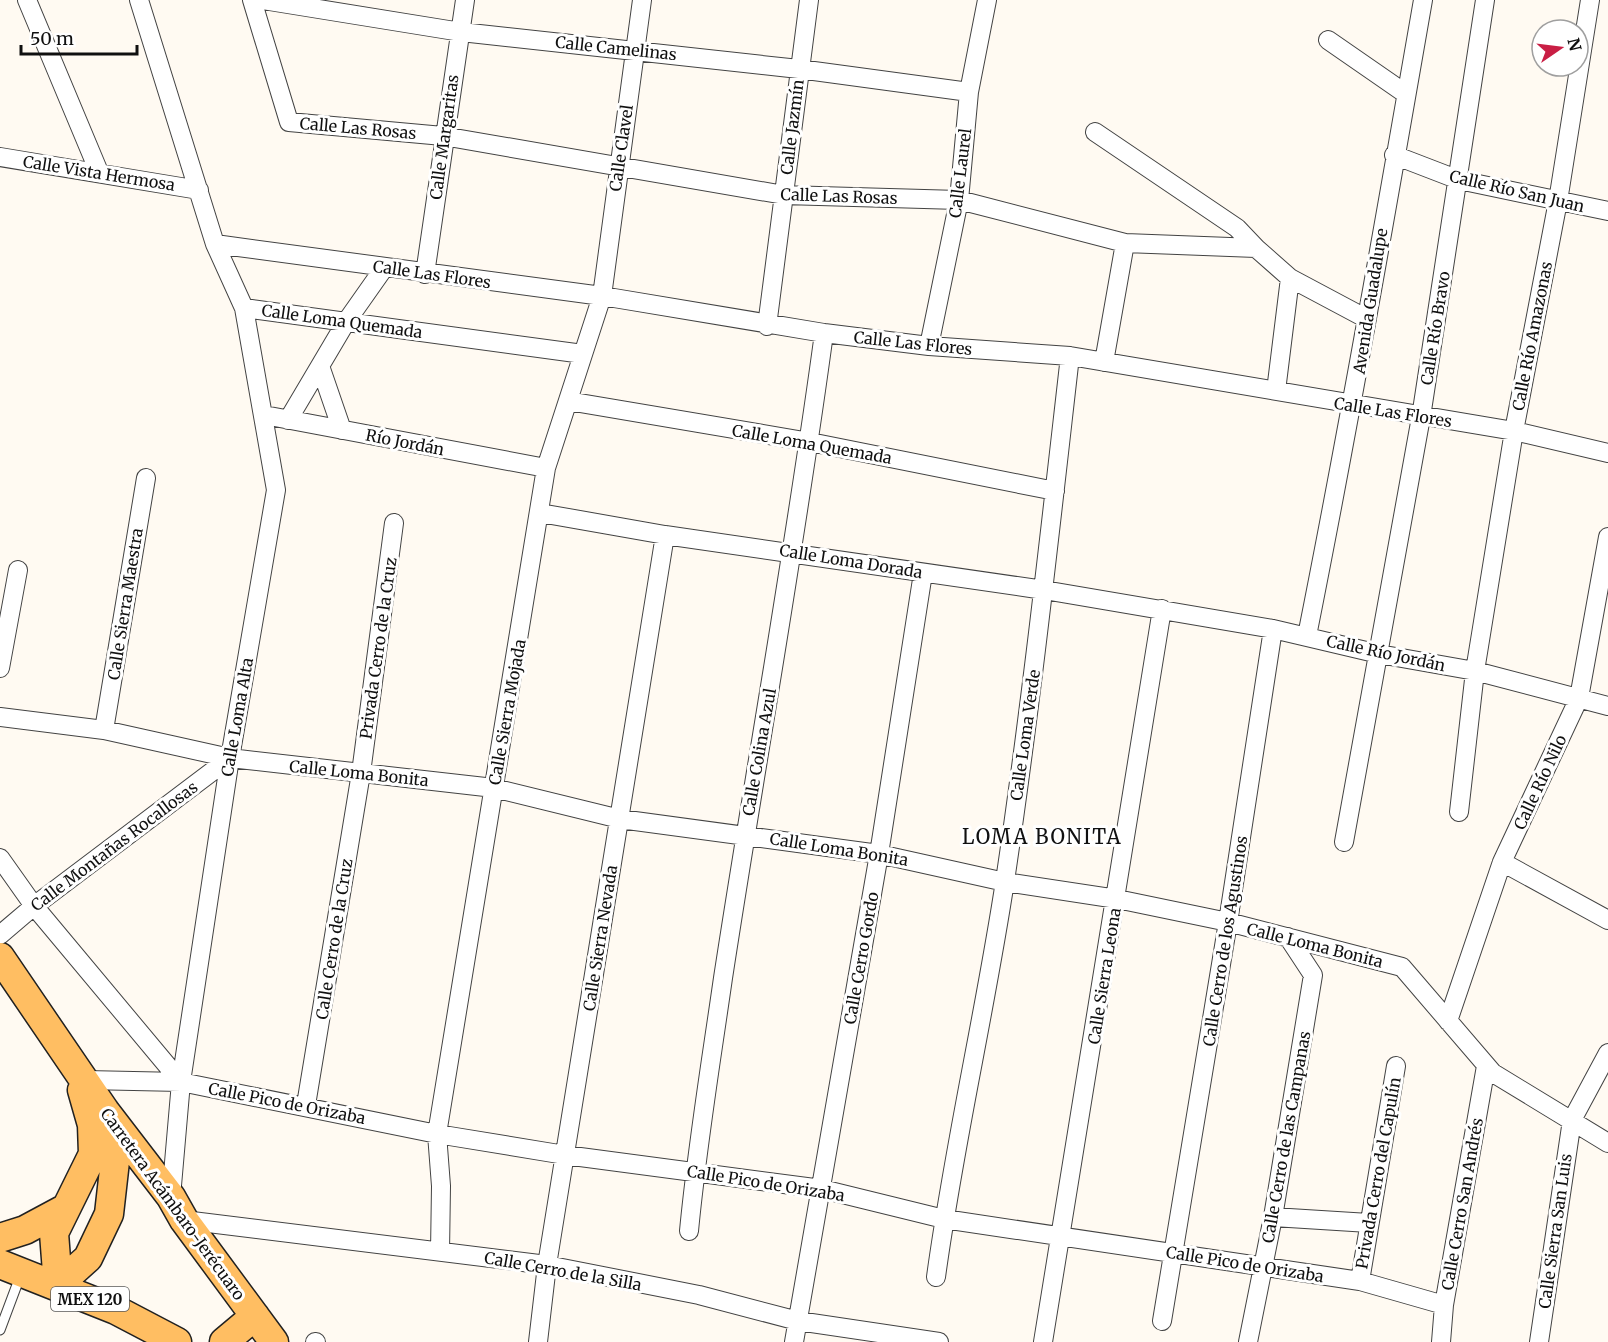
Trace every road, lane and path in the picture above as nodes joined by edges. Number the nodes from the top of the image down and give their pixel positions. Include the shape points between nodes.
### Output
1 (27, 0) edge
2 (139, 0) edge
3 (252, 0) edge
4 (263, 0) edge
5 (465, 0) edge
6 (642, 0) edge
7 (809, 0) edge
8 (987, 0) edge
9 (1423, 0) edge
10 (1485, 0) edge
11 (1590, 0) edge
12 (354, 7) edge
13 (461, 32) junction
14 (1328, 40) dead end
15 (635, 50) junction
16 (799, 69) junction
17 (969, 92) junction
18 (1406, 94) junction
19 (1095, 132) dead end
20 (444, 136) junction
21 (1394, 155) junction
22 (0, 157) edge
23 (618, 167) junction
24 (99, 172) junction
25 (1459, 180) junction
26 (198, 190) junction
27 (784, 195) junction
28 (959, 200) junction
29 (1558, 201) junction
30 (1608, 211) edge
31 (1125, 243) junction
32 (216, 244) junction
33 (1256, 248) junction
34 (384, 268) junction
35 (425, 274) junction
36 (1290, 278) junction
37 (602, 296) junction
38 (244, 308) junction
39 (1367, 319) junction
40 (346, 322) junction
41 (767, 326) junction
42 (824, 333) junction
43 (928, 346) junction
44 (583, 354) junction
45 (1070, 356) junction
46 (1104, 362) junction
47 (320, 366) junction
48 (1276, 391) junction
49 (568, 401) junction
50 (1353, 406) junction
51 (264, 415) junction
52 (1421, 417) junction
53 (288, 420) junction
54 (342, 430) junction
55 (1514, 431) junction
56 (810, 442) junction
57 (1608, 453) edge
58 (546, 468) junction
59 (146, 478) dead end
60 (1055, 491) junction
61 (540, 513) junction
62 (394, 523) dead end
63 (665, 535) junction
64 (1608, 537) edge
65 (792, 552) junction
66 (18, 570) dead end
67 (923, 573) junction
68 (1044, 590) junction
69 (1162, 609) junction
70 (1273, 629) junction
71 (1307, 636) junction
72 (1379, 654) junction
73 (0, 668) edge
74 (1475, 671) junction
75 (1580, 698) junction
76 (1608, 706) edge
77 (0, 717) edge
78 (104, 730) junction
79 (230, 758) junction
80 (361, 773) junction
81 (494, 788) junction
82 (1459, 812) dead end
83 (620, 819) junction
84 (745, 834) junction
85 (1344, 842) dead end
86 (879, 854) junction
87 (0, 858) edge
88 (1502, 862) junction
89 (1005, 882) junction
90 (1117, 899) junction
91 (34, 906) junction
92 (1608, 920) edge
93 (1228, 922) junction
94 (0, 935) edge
95 (1288, 938) junction
96 (0, 957) edge
97 (1448, 1021) junction
98 (1608, 1053) edge
99 (1396, 1066) dead end
100 (1486, 1066) junction
101 (80, 1073) junction
102 (181, 1082) junction
103 (306, 1105) junction
104 (105, 1111) junction
105 (1572, 1120) junction
106 (437, 1134) junction
107 (1608, 1143) edge
108 (565, 1155) junction
109 (694, 1172) junction
110 (822, 1189) junction
111 (66, 1208) junction
112 (177, 1209) junction
113 (1273, 1217) junction
114 (944, 1219) junction
115 (1369, 1223) junction
116 (689, 1231) dead end
117 (1060, 1237) junction
118 (0, 1238) edge
119 (440, 1252) junction
120 (1173, 1252) junction
121 (547, 1265) junction
122 (11, 1268) edge
123 (1262, 1268) junction
124 (936, 1277) dead end
125 (1360, 1281) junction
126 (58, 1285) junction
127 (1443, 1305) junction
128 (255, 1316) junction
129 (798, 1321) junction
130 (1162, 1321) dead end
131 (0, 1330) edge
132 (172, 1341) edge
133 (224, 1342) edge
134 (274, 1342) edge
135 (538, 1342) edge
136 (794, 1342) edge
137 (939, 1342) edge
138 (1043, 1342) edge
139 (1248, 1342) edge
140 (1441, 1342) edge
141 (1539, 1342) edge

1 - 24 street
2 - 26 street
3 - 20 street, Calle Las Rosas via 289,122
4 - 12 street, Calle Camelinas
5 - 13 street, Calle Margaritas
6 - 15 street, Calle Clavel
7 - 16 street, Calle Jazmín
8 - 17 street, Calle Laurel
9 - 18 street, Avenida Guadalupe
10 - 25 street, Calle Río Bravo
11 - 29 street, Calle Río Amazonas
12 - 13 street, Calle Camelinas
13 - 15 street, Calle Camelinas
13 - 20 street, Calle Margaritas
14 - 18 street
15 - 16 street, Calle Camelinas
15 - 23 street, Calle Clavel
16 - 17 street, Calle Camelinas
16 - 27 street, Calle Jazmín
17 - 28 street, Calle Laurel
18 - 21 street, Avenida Guadalupe
19 - 33 street via 1237,228
20 - 23 street, Calle Las Rosas
20 - 35 street, Calle Margaritas
21 - 25 street, Calle Río San Juan
21 - 39 street, Avenida Guadalupe
22 - 24 street, Calle Vista Hermosa
23 - 27 street, Calle Las Rosas
23 - 37 street, Calle Clavel
24 - 26 street, Calle Vista Hermosa
25 - 29 street, Calle Río San Juan
25 - 52 street, Calle Río Bravo
26 - 32 street
27 - 28 street, Calle Las Rosas
27 - 41 street, Calle Jazmín
28 - 31 street, Calle Las Rosas
28 - 43 street, Calle Laurel
29 - 30 street, Calle Río San Juan
29 - 55 street, Calle Río Amazonas
31 - 33 street, Calle Las Rosas
31 - 46 street
32 - 34 street, Calle Las Flores
32 - 38 street, Calle Loma Alta
33 - 36 street
34 - 35 street, Calle Las Flores
34 - 40 street
35 - 37 street, Calle Las Flores
36 - 39 street
36 - 48 street
37 - 41 street, Calle Las Flores
37 - 44 street, Calle Sierra Mojada
38 - 40 street, Calle Loma Quemada
38 - 51 street, Calle Loma Alta
39 - 50 street, Avenida Guadalupe
40 - 44 street, Calle Loma Quemada
40 - 47 street
41 - 42 street, Calle Las Flores
42 - 43 street, Calle Las Flores
42 - 56 street, Calle Colina Azul
43 - 45 street, Calle Las Flores
44 - 49 street, Calle Sierra Mojada
45 - 46 street, Calle Las Flores
45 - 60 street, Calle Loma Verde
46 - 48 street, Calle Las Flores
47 - 53 street
47 - 54 street
48 - 50 street, Calle Las Flores
49 - 56 street, Calle Loma Quemada
49 - 58 street, Calle Sierra Mojada
50 - 52 street, Calle Las Flores
50 - 71 street, Avenida Guadalupe
51 - 53 street, Río Jordán
51 - 79 street, Calle Loma Alta via 276,490
52 - 55 street, Calle Las Flores
52 - 72 street, Calle Río Bravo
53 - 54 street, Río Jordán
54 - 58 street, Río Jordán
55 - 57 street, Calle Las Flores
55 - 74 street, Calle Río Amazonas
56 - 60 street, Calle Loma Quemada
56 - 65 street, Calle Colina Azul
58 - 61 street, Calle Sierra Mojada
59 - 78 street, Calle Sierra Maestra
60 - 68 street, Calle Loma Verde
61 - 63 street, Calle Loma Dorada
61 - 81 street, Calle Sierra Mojada
62 - 80 street, Privada Cerro de la Cruz
63 - 65 street, Calle Loma Dorada
63 - 83 street, Calle Sierra Nevada
64 - 75 street, Calle Río Nilo
65 - 67 street, Calle Loma Dorada
65 - 84 street, Calle Colina Azul
66 - 73 street
67 - 68 street, Calle Loma Dorada
67 - 86 street, Calle Cerro Gordo
68 - 69 street, Calle Loma Dorada
68 - 89 street, Calle Loma Verde
69 - 70 street, Calle Río Jordán
69 - 90 street, Calle Sierra Leona
70 - 71 street, Calle Río Jordán
70 - 93 street, Calle Cerro de los Agustinos
71 - 72 street, Calle Río Jordán
72 - 74 street, Calle Río Jordán
72 - 85 street, Calle Río Bravo
74 - 75 street, Calle Río Jordán
74 - 82 street, Calle Río Amazonas
75 - 76 street, Calle Río Jordán
75 - 88 street, Calle Río Nilo
77 - 78 street, Calle Loma Bonita
78 - 79 street, Calle Loma Bonita
79 - 80 street, Calle Loma Bonita
79 - 91 street, Calle Montañas Rocallosas
79 - 102 street, Calle Loma Alta
80 - 81 street, Calle Loma Bonita
80 - 103 street, Calle Cerro de la Cruz
81 - 83 street, Calle Loma Bonita
81 - 106 street, Calle Sierra Mojada
83 - 84 street, Calle Loma Bonita
83 - 108 street, Calle Sierra Nevada
84 - 86 street, Calle Loma Bonita
84 - 109 street, Calle Colina Azul
86 - 89 street, Calle Loma Bonita
86 - 110 street, Calle Cerro Gordo
87 - 91 street
88 - 92 street
88 - 97 street, Calle Río Nilo
89 - 90 street, Calle Loma Bonita
89 - 114 street, Calle Loma Verde
90 - 93 street, Calle Loma Bonita
90 - 117 street, Calle Sierra Leona
91 - 94 street, Calle Montañas Rocallosas
91 - 102 street
93 - 95 street, Calle Loma Bonita
93 - 120 street, Calle Cerro de los Agustinos
95 - 97 street, Calle Loma Bonita via 1402,967
95 - 113 street, Calle Cerro de las Campanas via 1313,975
96 - 101 main road
97 - 100 street, Calle Loma Bonita
98 - 105 street, Calle Sierra San Luis
99 - 115 street, Privada Cerro del Capulín
100 - 105 street, Calle Loma Bonita via 1493,1074
100 - 127 street, Calle Cerro San Andrés
101 - 102 street, Calle Pico de Orizaba
101 - 104 main road, Carretera Acámbaro-Jerécuaro
101 - 111 main road via 92,1125 93,1154
102 - 103 street, Calle Pico de Orizaba
102 - 112 street, Calle Loma Alta
103 - 106 street, Calle Pico de Orizaba
104 - 112 main road, Carretera Acámbaro-Jerécuaro
104 - 126 main road via 115,1161 109,1214 88,1258
105 - 107 street, Calle Loma Bonita
105 - 141 street, Calle Sierra San Luis
106 - 108 street, Calle Pico de Orizaba
106 - 119 street, Calle Sierra Mojada
108 - 109 street, Calle Pico de Orizaba
108 - 121 street, Calle Sierra Nevada
109 - 110 street, Calle Pico de Orizaba
109 - 116 street, Calle Colina Azul
110 - 114 street, Calle Pico de Orizaba
110 - 129 street, Calle Cerro Gordo
111 - 118 main road via 25,1230
111 - 126 main road via 54,1233
112 - 119 street, Calle Cerro de la Silla
112 - 128 main road, Carretera Acámbaro-Jerécuaro
113 - 115 street
113 - 123 street, Calle Cerro de las Campanas
114 - 117 street, Calle Pico de Orizaba
114 - 124 street, Calle Loma Verde
115 - 125 street, Privada Cerro del Capulín
117 - 120 street, Calle Pico de Orizaba
117 - 138 street, Calle Sierra Leona
119 - 121 street, Calle Cerro de la Silla
120 - 123 street, Calle Pico de Orizaba
120 - 130 street, Calle Cerro de los Agustinos
121 - 129 street, Calle Cerro de la Silla via 699,1295
121 - 135 street, Calle Sierra Nevada
122 - 126 main road, MEX 120
122 - 131 lane
123 - 125 street, Calle Pico de Orizaba
123 - 139 street, Calle Cerro de las Campanas
125 - 127 street, Calle Pico de Orizaba
126 - 132 main road, MEX 120 via 116,1310
127 - 140 street, Calle Cerro San Andrés
128 - 133 main road
128 - 134 main road, Carretera Acámbaro-Jerécuaro
129 - 136 street, Calle Cerro Gordo
129 - 137 street, Calle Cerro de la Silla

